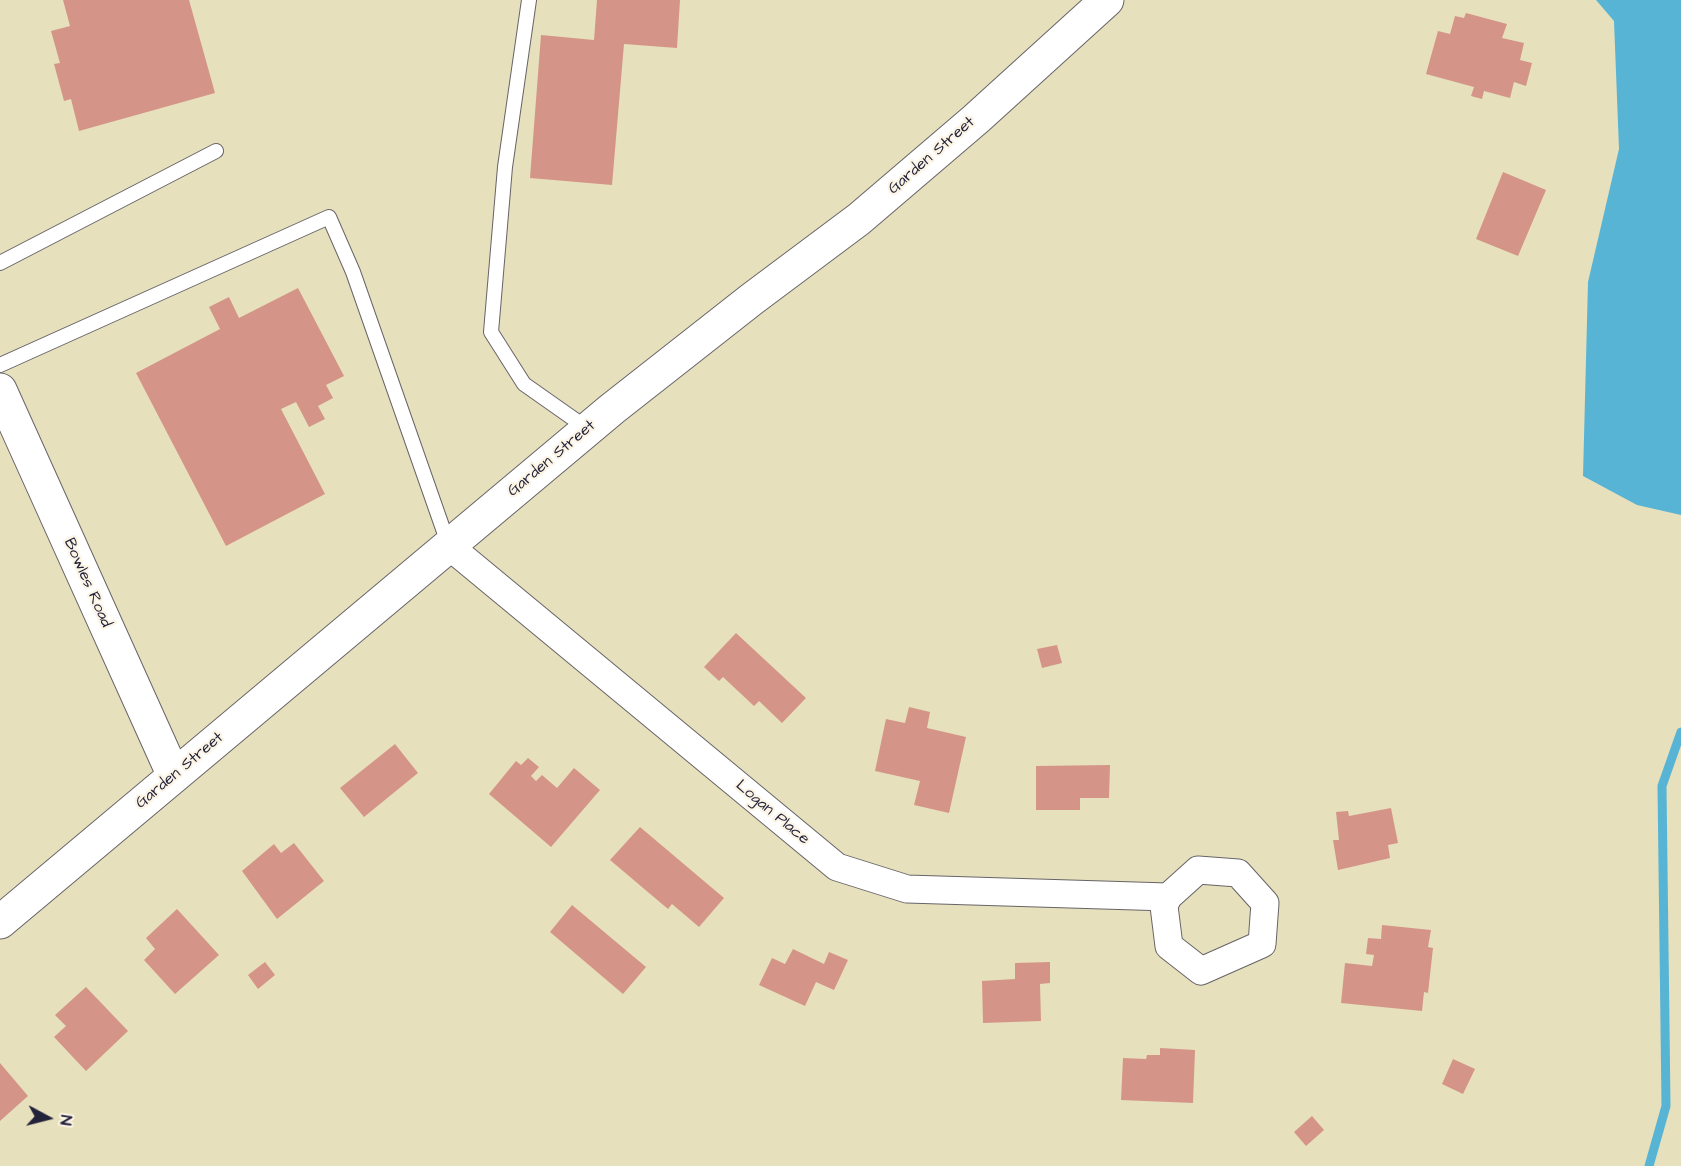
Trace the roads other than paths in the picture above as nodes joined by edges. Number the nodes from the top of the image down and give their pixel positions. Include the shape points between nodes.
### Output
1 (529, 0) edge
2 (1107, 0) edge
3 (216, 151) dead end
4 (0, 263) edge
5 (0, 365) edge
6 (0, 390) edge
7 (588, 429) junction
8 (449, 546) junction
9 (174, 776) junction
10 (1168, 897) dead end
11 (0, 922) edge

1 - 7 lane via 505,167 491,332 524,384
2 - 7 street, Garden Street via 859,219
3 - 4 lane
5 - 8 lane via 329,216
6 - 9 street, Bowles Road
7 - 8 street, Garden Street
8 - 9 street, Garden Street
8 - 10 street, Logan Place via 837,867 908,889
9 - 11 street, Garden Street

